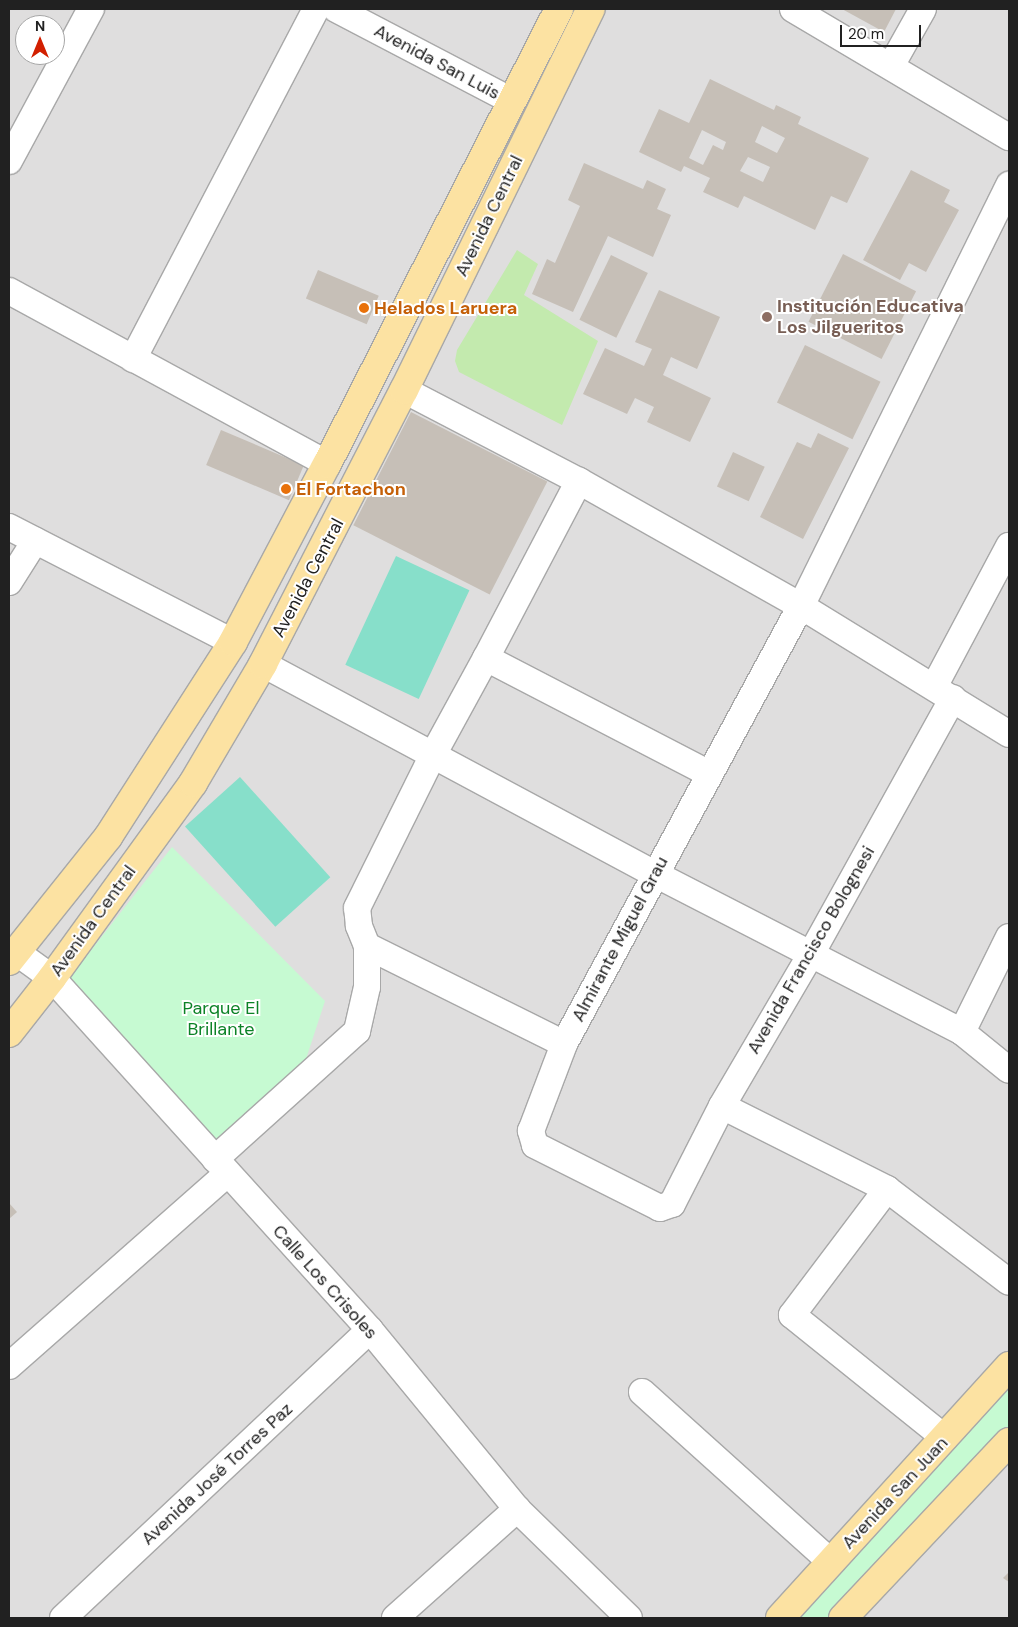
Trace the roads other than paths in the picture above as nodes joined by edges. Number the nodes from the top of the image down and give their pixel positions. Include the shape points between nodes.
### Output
1 (91, 9) edge
2 (316, 9) edge
3 (336, 9) edge
4 (559, 9) edge
5 (591, 9) edge
6 (793, 9) edge
7 (923, 9) edge
8 (891, 66) junction
9 (512, 101) junction
10 (1009, 137) edge
11 (9, 161) edge
12 (1009, 185) edge
13 (9, 291) edge
14 (134, 359) junction
15 (404, 390) junction
16 (328, 464) junction
17 (579, 481) junction
18 (9, 527) edge
19 (34, 541) junction
20 (1009, 546) edge
21 (9, 582) edge
22 (801, 606) junction
23 (233, 642) junction
24 (486, 658) junction
25 (263, 664) junction
26 (944, 692) junction
27 (1009, 734) edge
28 (434, 753) junction
29 (710, 774) junction
30 (656, 874) junction
31 (1008, 941) edge
32 (366, 946) junction
33 (811, 954) junction
34 (12, 956) edge
35 (52, 978) junction
36 (962, 1032) junction
37 (9, 1033) edge
38 (564, 1044) junction
39 (1009, 1070) edge
40 (722, 1106) junction
41 (221, 1166) junction
42 (887, 1189) junction
43 (672, 1204) joint
44 (1009, 1282) edge
45 (370, 1330) junction
46 (9, 1366) edge
47 (1009, 1366) edge
48 (642, 1392) dead end
49 (945, 1438) junction
50 (1009, 1442) edge
51 (517, 1509) junction
52 (831, 1562) junction
53 (615, 1614) edge
54 (63, 1618) edge
55 (395, 1618) edge
56 (780, 1618) edge
57 (844, 1618) edge

1 - 11 street
2 - 14 street
3 - 9 street, Avenida San Luis
4 - 9 main road, Avenida Central
5 - 15 main road, Avenida Central
6 - 8 street
7 - 8 street
8 - 10 street
9 - 16 main road, Avenida Central
12 - 22 street, Almirante Miguel Grau
13 - 14 street
14 - 16 street
15 - 17 street
15 - 25 main road, Avenida Central
16 - 23 main road, Avenida Central
17 - 22 street
17 - 24 street
18 - 19 street
19 - 21 street
19 - 23 street
20 - 26 street, Avenida Francisco Bolognesi
22 - 26 street
22 - 29 street, Almirante Miguel Grau
23 - 34 main road, Avenida Central via 108,837
24 - 28 street
24 - 29 street
25 - 28 street
25 - 35 main road, Avenida Central via 192,783
26 - 27 street
26 - 33 street, Avenida Francisco Bolognesi
28 - 30 street
28 - 32 street via 357,908
29 - 30 street, Almirante Miguel Grau
30 - 33 street
30 - 38 street, Almirante Miguel Grau
31 - 36 street
32 - 38 street
32 - 41 street via 366,987 357,1031
33 - 36 street
33 - 40 street, Avenida Francisco Bolognesi
34 - 35 street, Calle Los Crisoles
35 - 37 main road, Avenida Central
35 - 41 street, Calle Los Crisoles
36 - 39 street
38 - 43 street, Almirante Miguel Grau via 531,1131 535,1145 660,1208
40 - 42 street
40 - 43 street, Avenida Francisco Bolognesi
41 - 45 street, Calle Los Crisoles
41 - 46 street
42 - 44 street
42 - 49 street via 792,1315
45 - 51 street, Calle Los Crisoles
45 - 54 street, Avenida José Torres Paz
47 - 49 main road, Avenida San Juan
48 - 52 street
49 - 52 main road, Avenida San Juan
50 - 57 main road
51 - 53 street, Calle Los Crisoles
51 - 55 street
52 - 56 main road, Avenida San Juan

